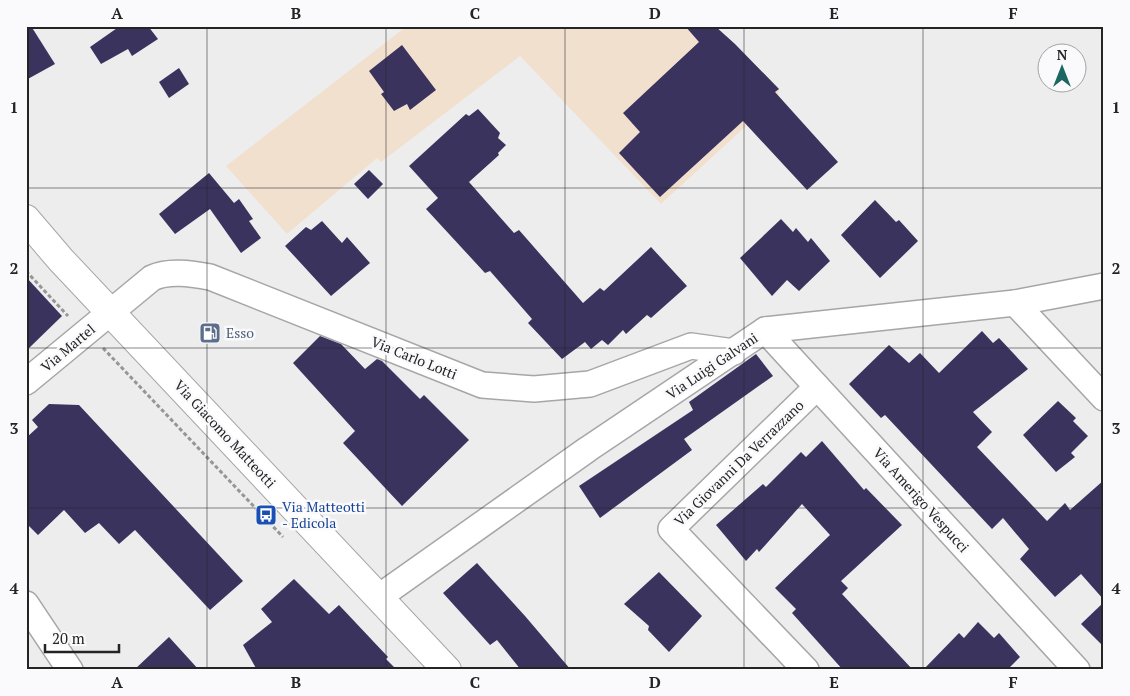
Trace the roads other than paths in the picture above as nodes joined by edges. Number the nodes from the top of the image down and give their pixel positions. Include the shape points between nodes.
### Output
1 (26, 219) edge
2 (1104, 286) edge
3 (1015, 303) junction
4 (110, 313) junction
5 (765, 330) junction
6 (734, 352) junction
7 (26, 382) edge
8 (817, 387) junction
9 (1104, 398) edge
10 (379, 597) junction
11 (26, 604) edge
12 (70, 670) edge
13 (447, 670) edge
14 (806, 670) edge
15 (1076, 670) edge

1 - 4 main road, Via Giacomo Matteotti
2 - 3 street, Via Luigi Galvani
3 - 5 street, Via Luigi Galvani
3 - 9 street
4 - 6 street, Via Carlo Lotti via 161,274 210,277 482,385 534,389 590,384 691,346
4 - 7 street, Via Martel via 79,325
4 - 10 main road, Via Giacomo Matteotti
5 - 6 street, Via Luigi Galvani
5 - 8 street, Via Amerigo Vespucci
6 - 10 street, Via Luigi Galvani via 588,449
8 - 14 street, Via Giovanni Da Verrazzano via 671,529
8 - 15 street, Via Amerigo Vespucci
10 - 13 main road, Via Giacomo Matteotti
11 - 12 street

